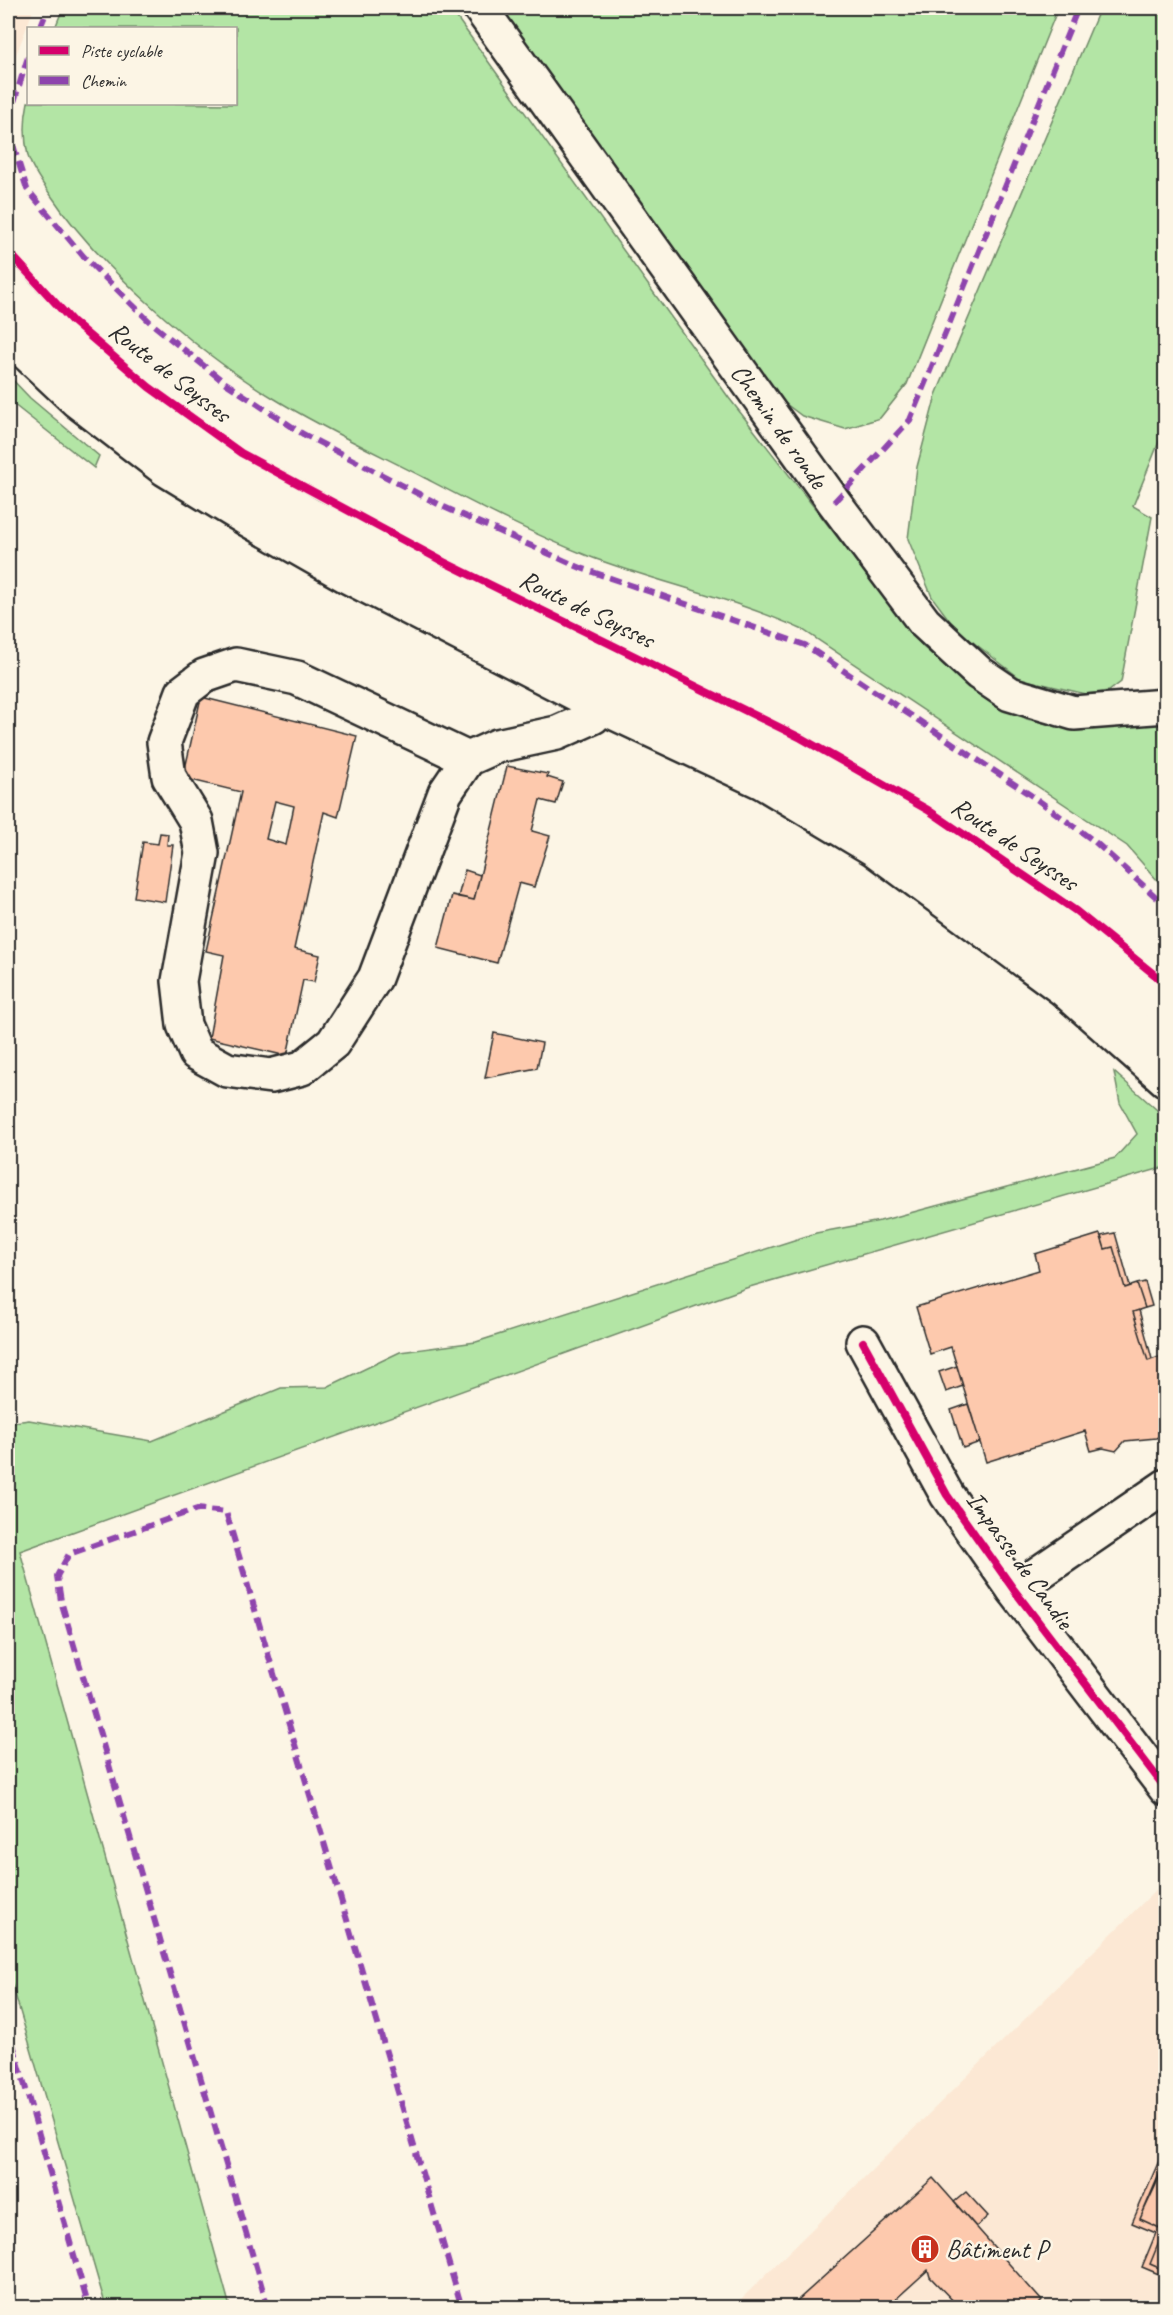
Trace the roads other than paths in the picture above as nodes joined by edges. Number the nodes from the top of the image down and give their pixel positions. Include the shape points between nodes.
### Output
1 (480, 8) edge
2 (8, 283) edge
3 (8, 308) edge
4 (8, 336) edge
5 (617, 690) junction
6 (1166, 706) edge
7 (468, 759) junction
8 (1166, 1011) edge
9 (1166, 1038) edge
10 (1166, 1080) edge
11 (863, 1342) dead end
12 (1166, 1486) edge
13 (1014, 1590) junction
14 (1166, 1789) edge

1 - 6 main road, Chemin de ronde via 924,622 980,674 1010,694 1074,713
2 - 5 main road, Route de Seysses via 97,370 230,469
3 - 5 main road, Route de Seysses via 148,433 210,477 291,525
4 - 5 main road, Route de Seysses via 77,400 165,470 347,576
5 - 7 main road via 593,717 557,733 497,746
5 - 8 main road, Route de Seysses via 852,784 1045,908
5 - 9 main road, Route de Seysses via 824,792 958,876 1021,918
5 - 10 main road, Route de Seysses via 874,849 1063,989
7 - 7 main road via 445,793 375,978 333,1043 302,1068 272,1076 227,1070 195,1053 183,1025 179,981 202,853 196,821 169,777 164,742 183,692 204,676 236,665 297,678
11 - 13 main road, Impasse de Candie via 947,1495
12 - 13 main road
13 - 14 main road, Impasse de Candie

